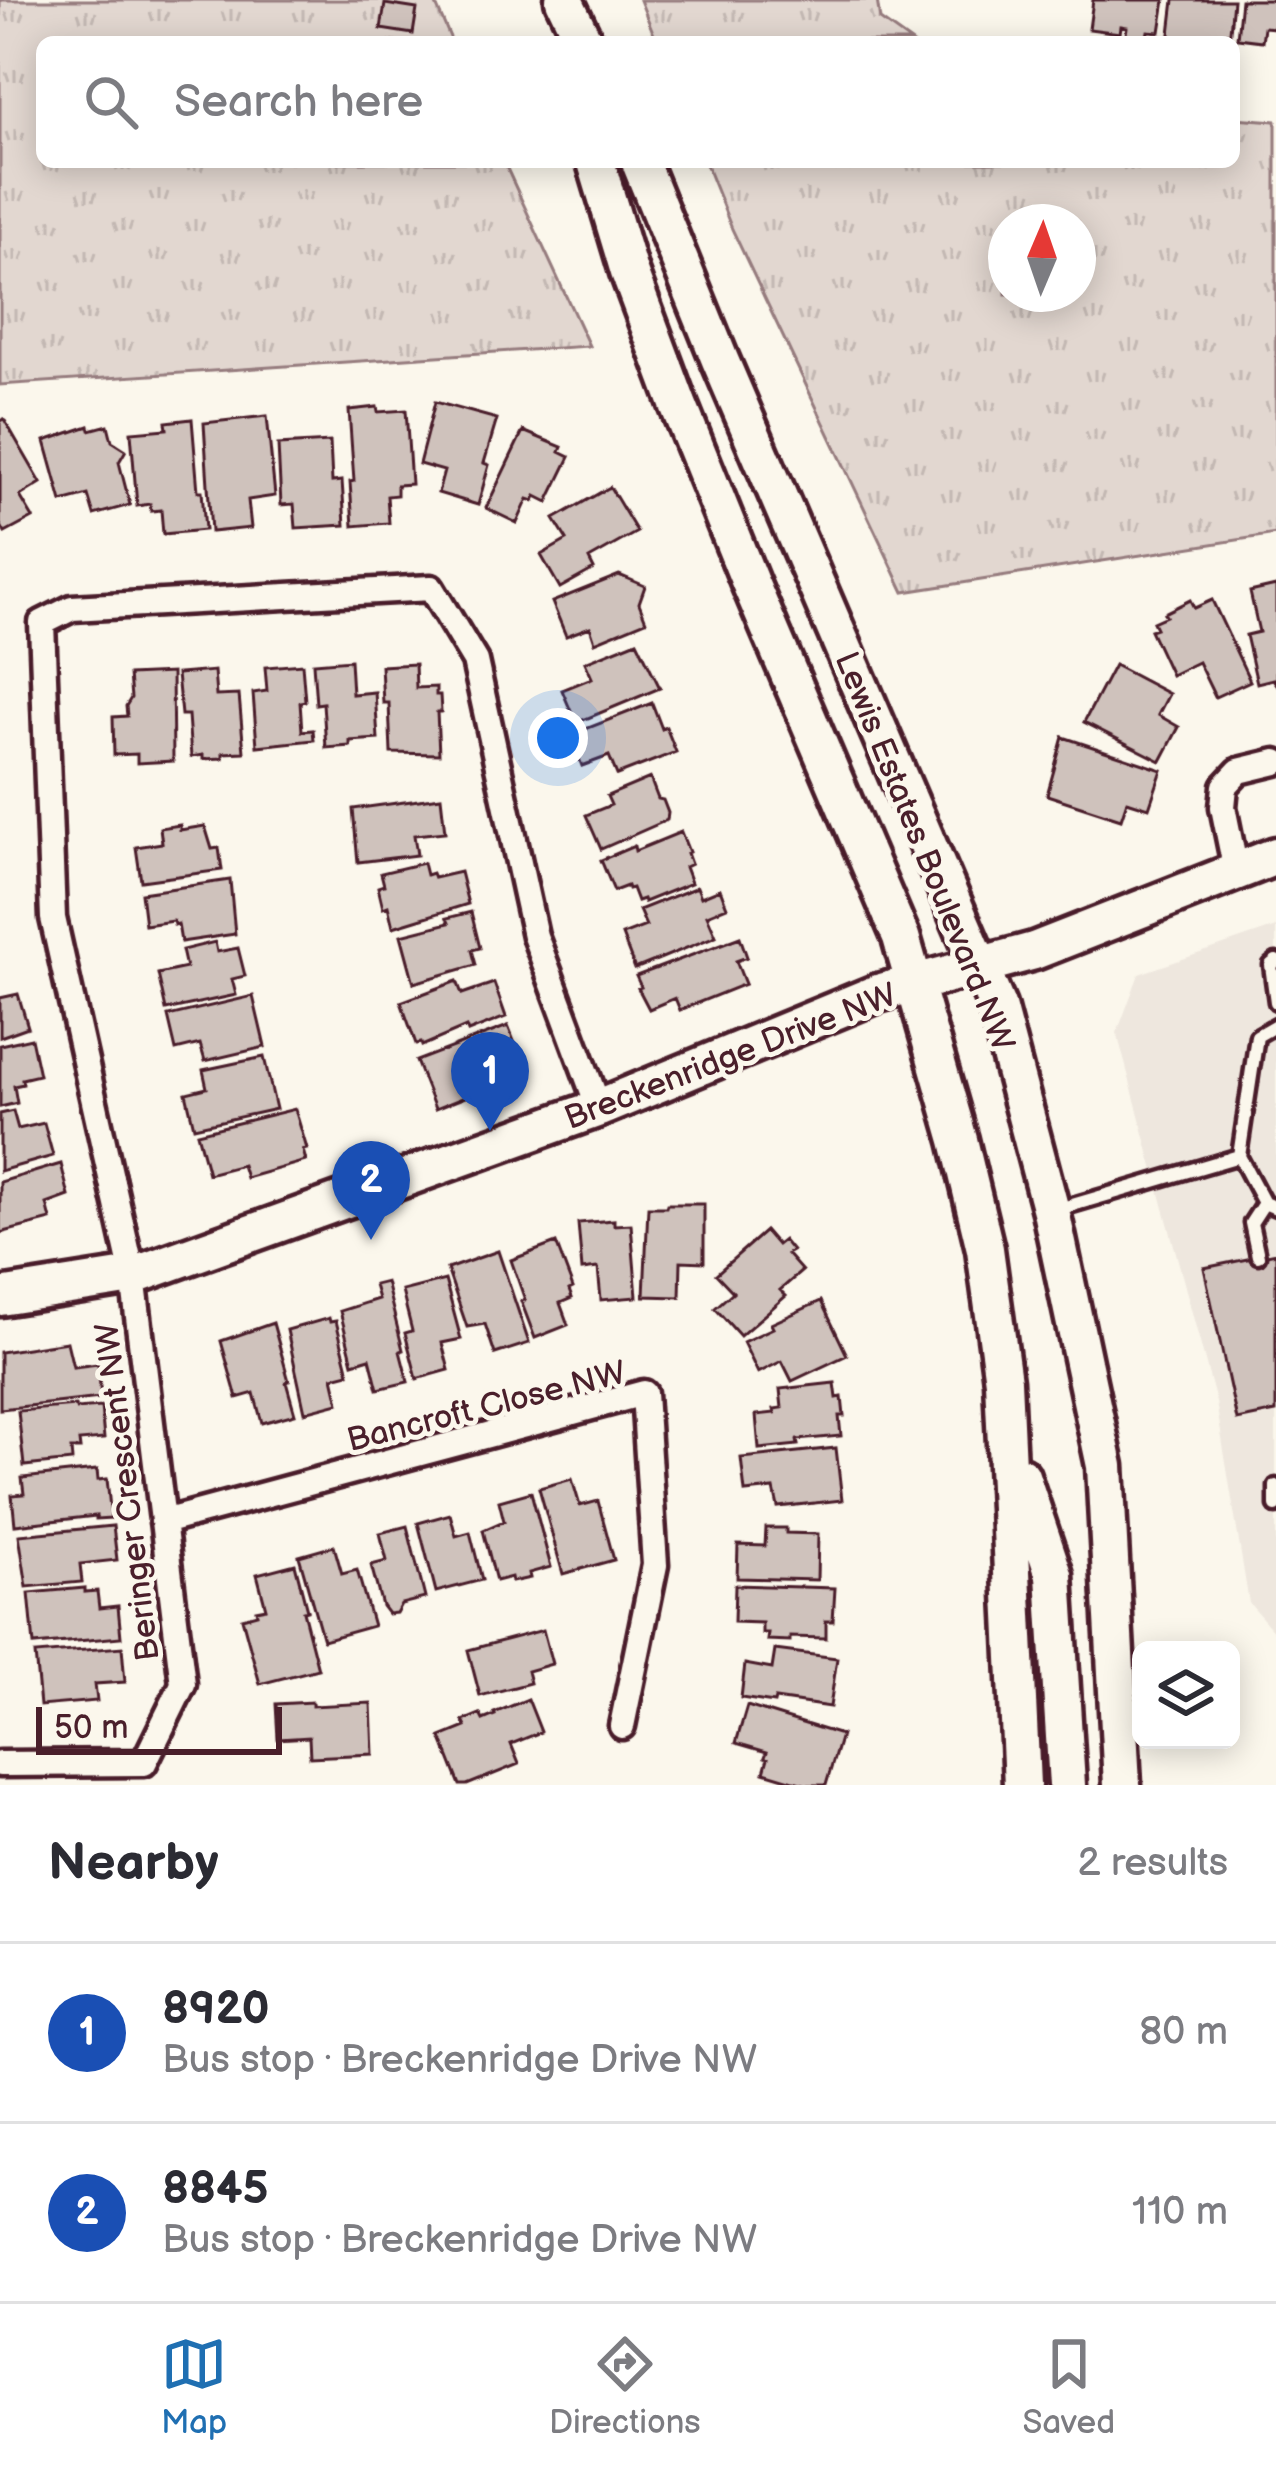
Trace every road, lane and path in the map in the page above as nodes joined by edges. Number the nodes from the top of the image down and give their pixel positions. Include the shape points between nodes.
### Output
1 (550, 0) edge
2 (564, 0) edge
3 (560, 36) edge
4 (581, 36) edge
5 (598, 168) edge
6 (642, 168) edge
7 (1276, 762) edge
8 (1276, 856) edge
9 (1236, 871) junction
10 (1276, 961) edge
11 (981, 965) junction
12 (915, 983) junction
13 (1276, 1002) edge
14 (1276, 1025) edge
15 (599, 1108) junction
16 (1239, 1156) junction
17 (1270, 1206) edge
18 (1051, 1211) junction
19 (1258, 1256) dead end
20 (133, 1276) junction
21 (0, 1297) edge
22 (1007, 1432) junction
23 (1276, 1486) edge
24 (1276, 1506) edge
25 (163, 1522) junction
26 (622, 1726) dead end
27 (0, 1764) edge
28 (1021, 1780) edge
29 (1067, 1785) edge
30 (1122, 1785) edge

1 - 3 main road
2 - 4 main road
5 - 12 main road, Lewis Estates Boulevard NW via 686,424
6 - 11 main road, Lewis Estates Boulevard NW
7 - 9 street via 1239,771 1225,786
8 - 9 main road, Breckenridge Drive NW
9 - 11 main road, Breckenridge Drive NW
10 - 13 lane
11 - 12 main road, Breckenridge Drive NW
11 - 18 main road, Lewis Estates Boulevard NW
12 - 15 main road, Breckenridge Drive NW
12 - 22 main road, Lewis Estates Boulevard NW via 985,1249
14 - 16 lane via 1257,1036
15 - 20 main road, Breckenridge Drive NW
15 - 20 street, Beringer Crescent NW via 535,936 475,661 430,588 72,608 42,623 53,918
16 - 17 lane
16 - 18 lane
17 - 19 lane via 1251,1223
18 - 30 main road, Lewis Estates Boulevard NW via 1105,1466
20 - 21 main road, Breckenridge Drive NW
20 - 25 street, Beringer Crescent NW
22 - 28 main road, Lewis Estates Boulevard NW
22 - 29 main road via 1054,1575
23 - 24 lane
25 - 26 street, Bancroft Close NW via 644,1393 655,1565
25 - 27 street, Beringer Crescent NW via 183,1684 144,1763

